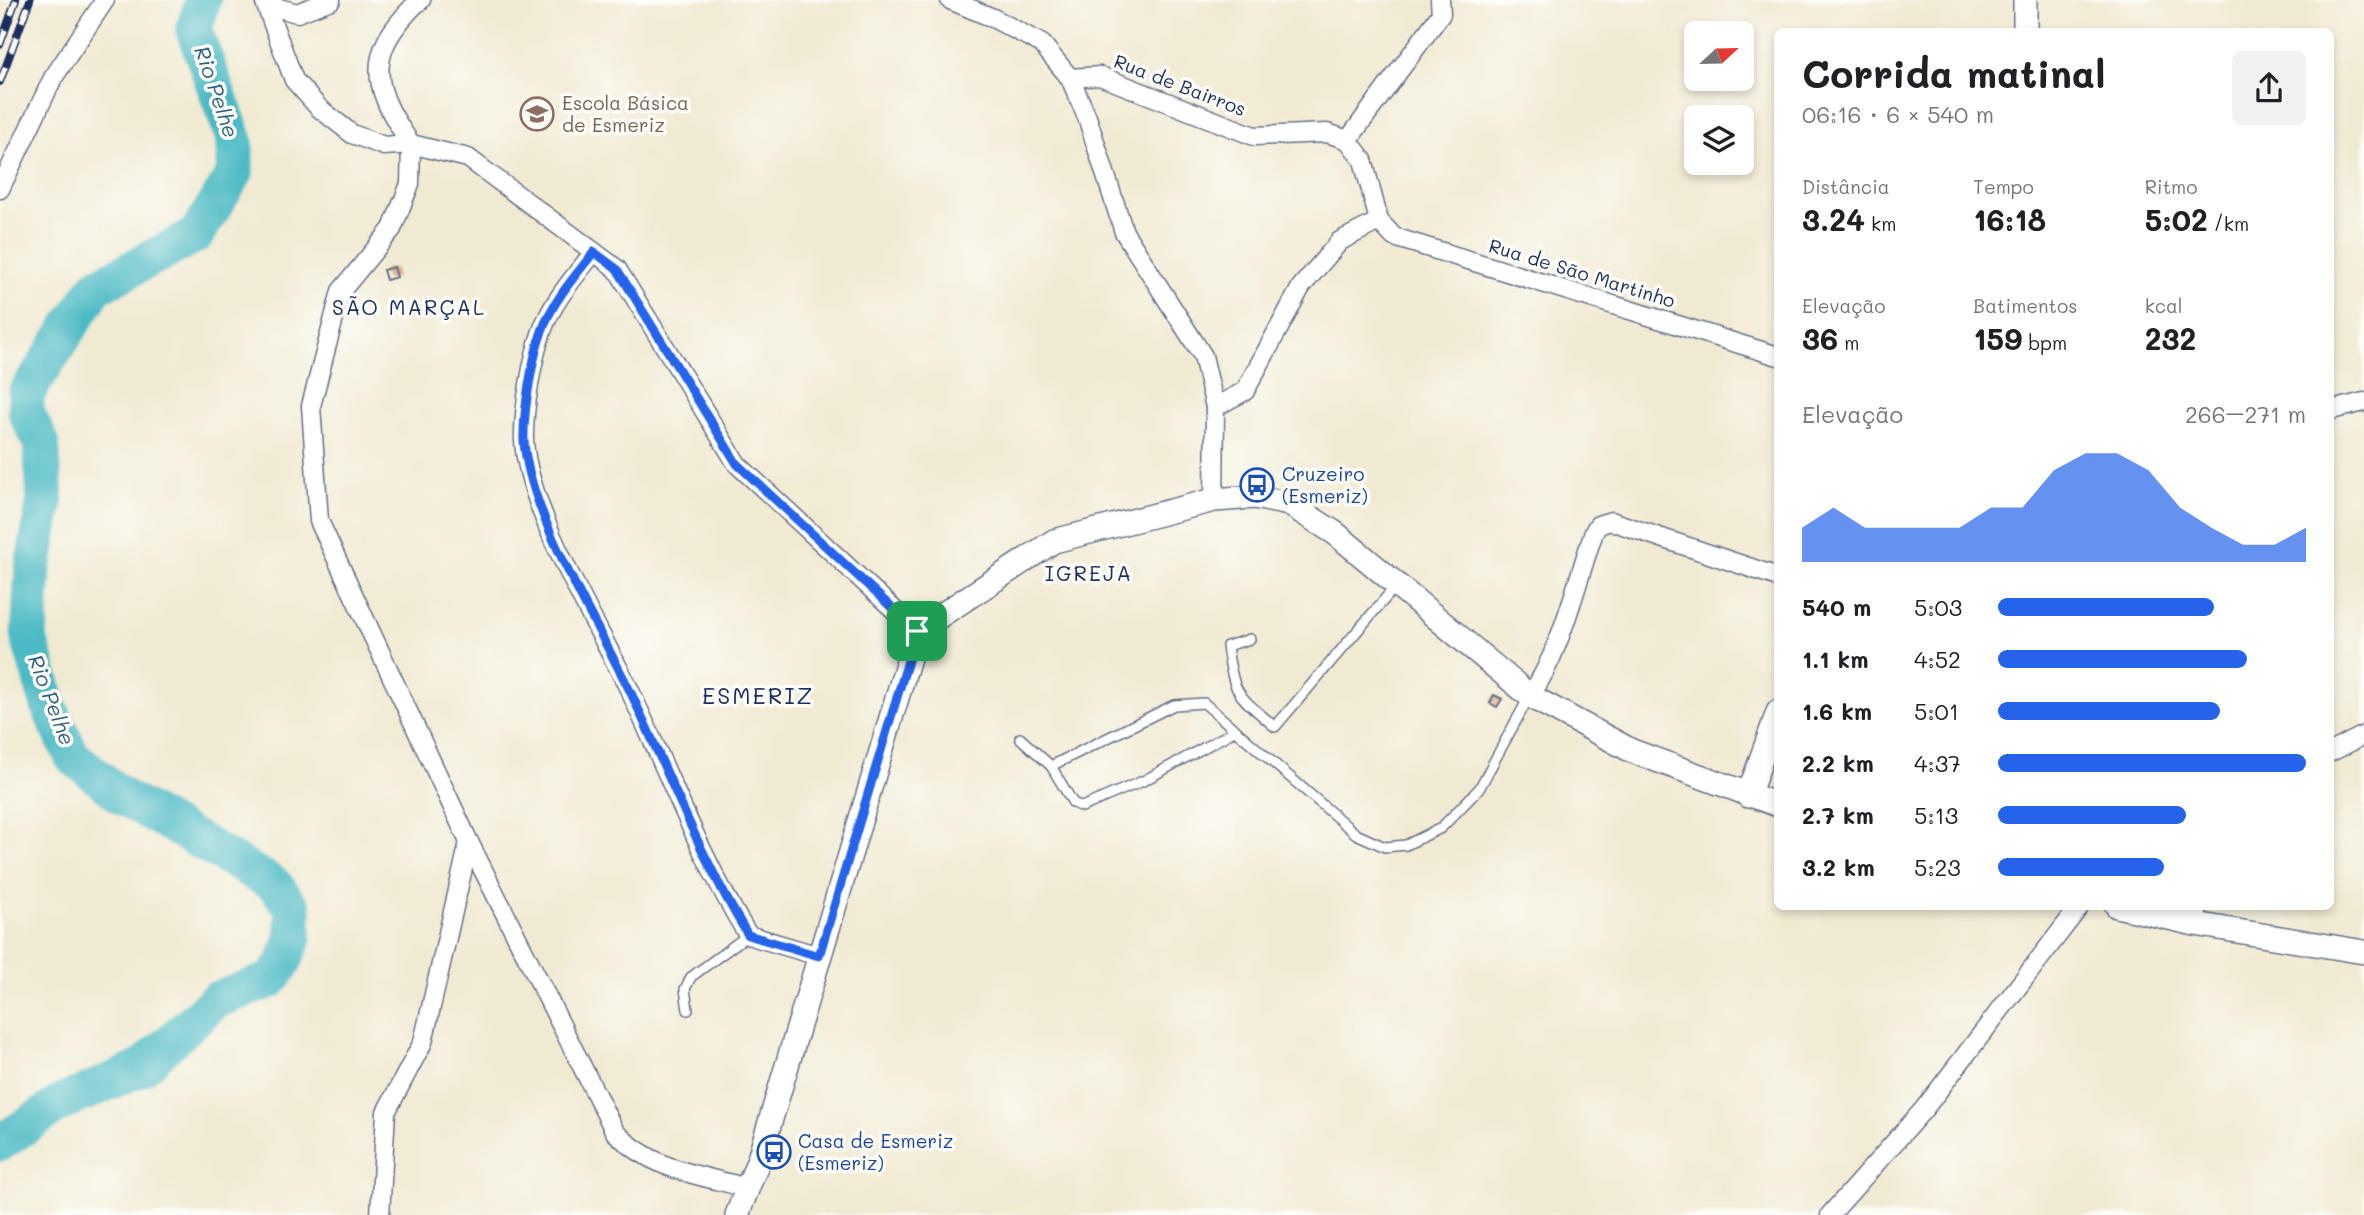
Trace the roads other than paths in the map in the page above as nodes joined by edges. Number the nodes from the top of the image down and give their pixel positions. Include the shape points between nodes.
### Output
1 (105, 0) edge
2 (331, 0) edge
3 (421, 0) edge
4 (950, 0) edge
5 (1440, 0) edge
6 (2025, 0) edge
7 (266, 3) edge
8 (2025, 28) edge
9 (1070, 79) junction
10 (1348, 140) junction
11 (411, 144) junction
12 (0, 189) edge
13 (1379, 221) junction
14 (594, 252) junction
15 (1774, 355) edge
16 (2364, 402) edge
17 (1215, 407) junction
18 (2334, 409) edge
19 (1214, 500) junction
20 (1774, 576) edge
21 (1396, 585) junction
22 (917, 631) junction
23 (1250, 639) dead end
24 (1530, 696) junction
25 (1774, 723) edge
26 (1236, 730) junction
27 (2364, 735) edge
28 (1020, 738) dead end
29 (2334, 750) edge
30 (1051, 766) junction
31 (1748, 796) junction
32 (1774, 804) edge
33 (469, 842) junction
34 (2077, 910) edge
35 (2153, 910) edge
36 (2197, 915) edge
37 (748, 935) junction
38 (2364, 953) edge
39 (819, 956) junction
40 (688, 1010) dead end
41 (748, 1188) junction
42 (380, 1215) edge
43 (737, 1215) edge
44 (1830, 1215) edge

1 - 12 street via 53,78
2 - 7 street via 297,13
3 - 11 street via 385,40 377,73 389,112
4 - 9 street via 1042,44
5 - 10 street via 1441,14
6 - 8 street
7 - 11 street via 294,80 319,108 352,134 384,146
9 - 10 street, Rua de Bairros via 1100,76 1254,136 1327,133
9 - 17 street via 1124,232 1203,356
10 - 13 street via 1363,160
11 - 14 street via 468,158
11 - 33 street via 410,184 392,229 341,292 312,406 319,522
13 - 15 street, Rua de São Martinho via 1394,237
13 - 17 street via 1340,241 1301,287 1245,391
14 - 22 street via 617,269 737,464
14 - 37 street via 562,294 542,331 524,440 530,474 547,522 726,900
16 - 18 street
17 - 19 street
19 - 21 street via 1255,497 1296,508 1335,533
19 - 22 street via 1054,541
20 - 24 street via 1604,522 1594,532 1539,684
21 - 23 lane via 1276,727 1237,693 1232,683 1227,646
21 - 24 street
22 - 39 street
24 - 26 lane via 1479,789 1441,828 1406,845 1385,847 1356,834
24 - 31 street via 1632,751
25 - 31 street
26 - 30 lane via 1204,703 1189,702 1174,705
26 - 30 lane via 1092,806 1073,803
27 - 29 street
28 - 30 lane
31 - 32 street
33 - 41 street via 615,1132 654,1163
33 - 42 street via 423,1042 386,1112
34 - 44 street via 1924,1109
35 - 36 street
36 - 38 street
37 - 39 street
37 - 40 lane via 691,977 685,989
39 - 41 street
41 - 43 street

